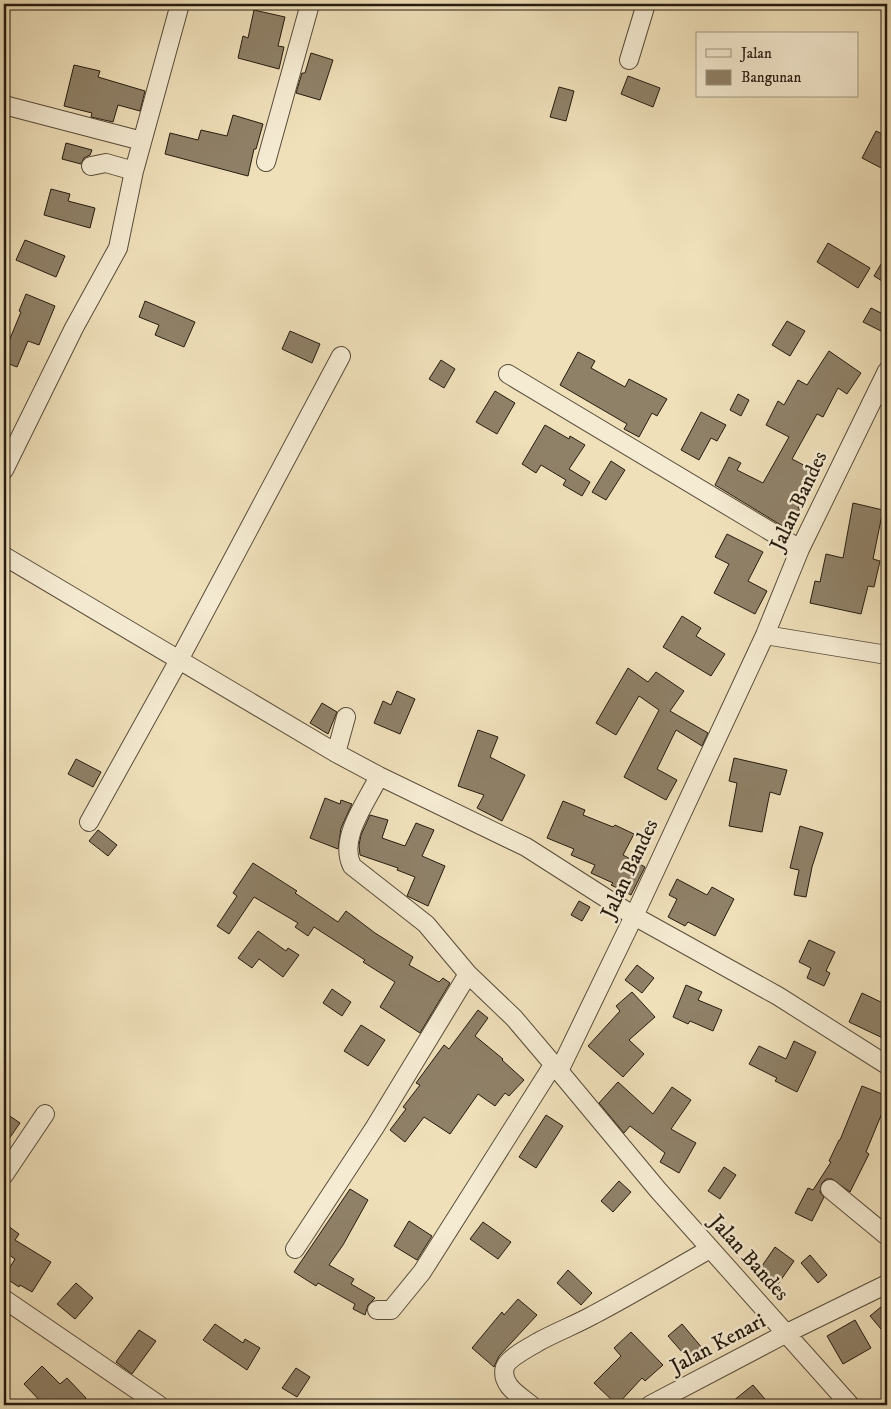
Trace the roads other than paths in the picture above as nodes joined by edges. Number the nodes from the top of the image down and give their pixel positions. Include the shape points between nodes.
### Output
1 (180, 4) edge
2 (310, 4) edge
3 (646, 4) edge
4 (629, 60) dead end
5 (4, 105) edge
6 (142, 141) junction
7 (266, 162) dead end
8 (91, 166) dead end
9 (134, 171) junction
10 (341, 356) dead end
11 (887, 370) edge
12 (508, 374) dead end
13 (4, 470) edge
14 (800, 549) junction
15 (4, 556) edge
16 (765, 635) junction
17 (887, 655) edge
18 (179, 660) junction
19 (346, 717) dead end
20 (336, 753) junction
21 (378, 776) junction
22 (90, 822) dead end
23 (634, 916) junction
24 (468, 974) junction
25 (887, 1065) edge
26 (556, 1068) junction
27 (45, 1114) dead end
28 (4, 1175) edge
29 (830, 1189) dead end
30 (887, 1236) edge
31 (295, 1248) dead end
32 (710, 1249) junction
33 (887, 1284) edge
34 (4, 1299) edge
35 (377, 1310) dead end
36 (787, 1333) junction
37 (159, 1405) edge
38 (531, 1405) edge
39 (650, 1405) edge
40 (850, 1405) edge

1 - 6 street
2 - 7 street
3 - 4 street
5 - 6 street
6 - 9 street
8 - 9 street via 106,163
9 - 13 street via 118,248 74,328
10 - 18 street
11 - 14 street, Jalan Bandes
12 - 14 street
14 - 16 street, Jalan Bandes
15 - 18 street
16 - 17 street
16 - 23 street, Jalan Bandes
18 - 20 street
18 - 22 street
19 - 20 street
20 - 21 street
21 - 23 street via 526,847
21 - 24 street via 352,828 348,844 349,861 355,870 426,924
23 - 25 street via 778,996
23 - 26 street, Jalan Bandes
24 - 26 street via 514,1018
24 - 31 street via 375,1127
26 - 32 street, Jalan Bandes
26 - 35 street via 422,1272 391,1310
27 - 28 street
29 - 30 street
32 - 36 street, Jalan Bandes
32 - 38 street via 592,1316 547,1337 506,1363 504,1379
33 - 36 street, Jalan Kenari
34 - 37 street
36 - 39 street, Jalan Kenari
36 - 40 street, Jalan Bandes

